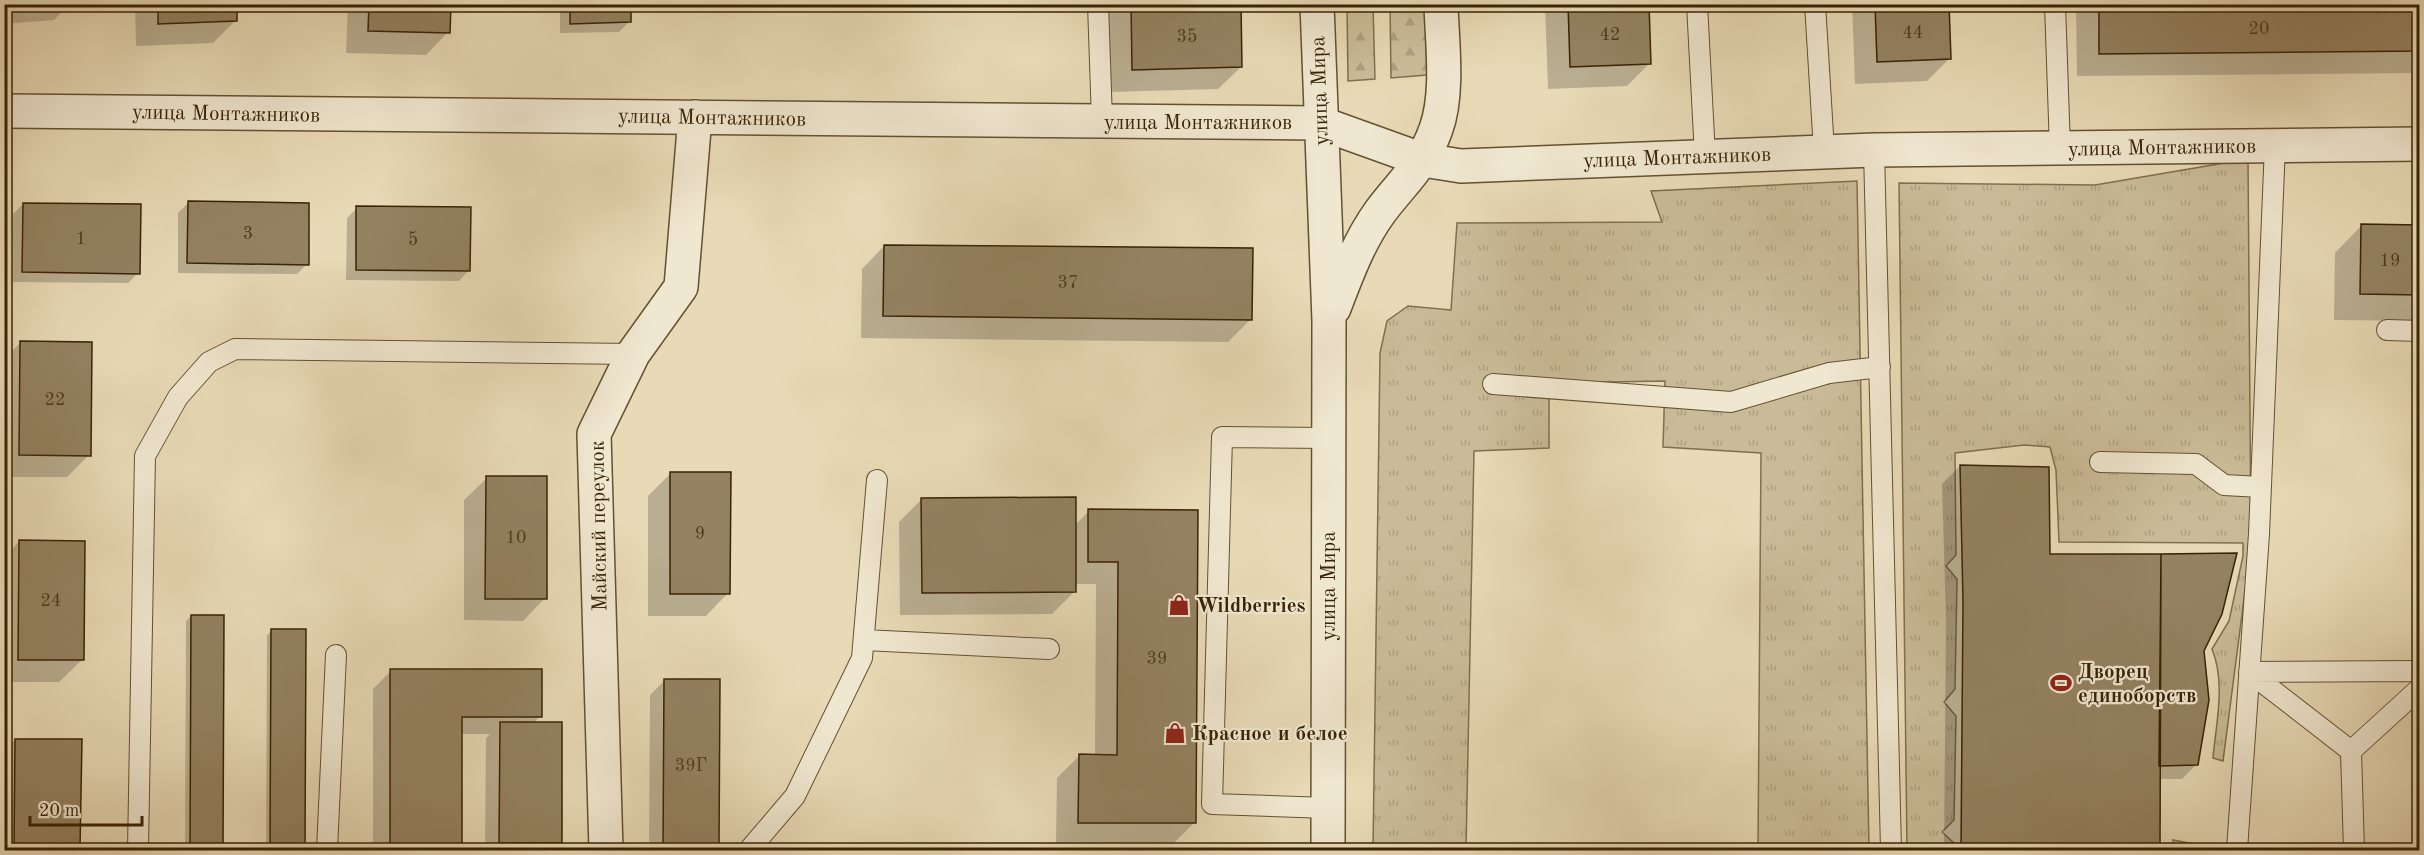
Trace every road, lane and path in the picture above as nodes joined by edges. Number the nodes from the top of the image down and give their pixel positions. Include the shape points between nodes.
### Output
1 (1098, 4) edge
2 (1317, 4) edge
3 (1441, 4) edge
4 (1697, 4) edge
5 (1815, 4) edge
6 (2055, 4) edge
7 (4, 111) edge
8 (695, 117) junction
9 (1102, 121) junction
10 (1320, 123) junction
11 (2420, 144) edge
12 (2274, 145) junction
13 (2060, 149) junction
14 (1874, 150) junction
15 (1824, 152) junction
16 (1705, 156) junction
17 (1423, 160) junction
18 (1329, 321) junction
19 (2387, 330) dead end
20 (2420, 330) edge
21 (633, 354) junction
22 (1880, 367) junction
23 (1493, 384) dead end
24 (1329, 438) junction
25 (2100, 462) dead end
26 (877, 480) dead end
27 (2261, 487) junction
28 (864, 640) junction
29 (1049, 649) dead end
30 (336, 655) dead end
31 (2420, 671) edge
32 (2249, 672) junction
33 (2420, 688) edge
34 (2351, 751) junction
35 (1328, 808) junction
36 (138, 850) edge
37 (327, 850) edge
38 (606, 850) edge
39 (748, 850) edge
40 (1328, 850) edge
41 (1891, 850) edge
42 (2237, 850) edge
43 (2354, 850) edge

1 - 9 lane
2 - 10 street, улица Мира
3 - 17 street, улица Мира via 1443,94 1437,127
4 - 16 lane
5 - 15 lane
6 - 13 lane
7 - 8 street, улица Монтажников
8 - 9 street, улица Монтажников
8 - 21 street, Майский переулок via 681,287
9 - 10 street, улица Монтажников
10 - 17 street, улица Монтажников
10 - 18 street, улица Мира
11 - 12 street, улица Монтажников
12 - 13 street, улица Монтажников
12 - 27 lane
13 - 14 street, улица Монтажников
14 - 15 street, улица Монтажников
14 - 22 lane
15 - 16 street, улица Монтажников
16 - 17 street, улица Монтажников via 1461,166
17 - 18 street, улица Мира via 1380,212 1355,253
18 - 24 street, улица Мира
19 - 20 lane
21 - 36 lane via 235,349 209,362 178,397 145,456
21 - 38 street, Майский переулок via 594,434
22 - 23 lane via 1829,373 1731,402
22 - 41 lane
24 - 35 street, улица Мира
24 - 35 lane via 1222,437 1212,804
25 - 27 lane via 2196,464 2224,485
26 - 28 lane
27 - 32 lane
28 - 29 lane
28 - 39 lane via 862,658 795,796
30 - 37 lane
31 - 32 lane
32 - 34 lane
32 - 42 lane
33 - 34 lane
34 - 43 lane
35 - 40 street, улица Мира

